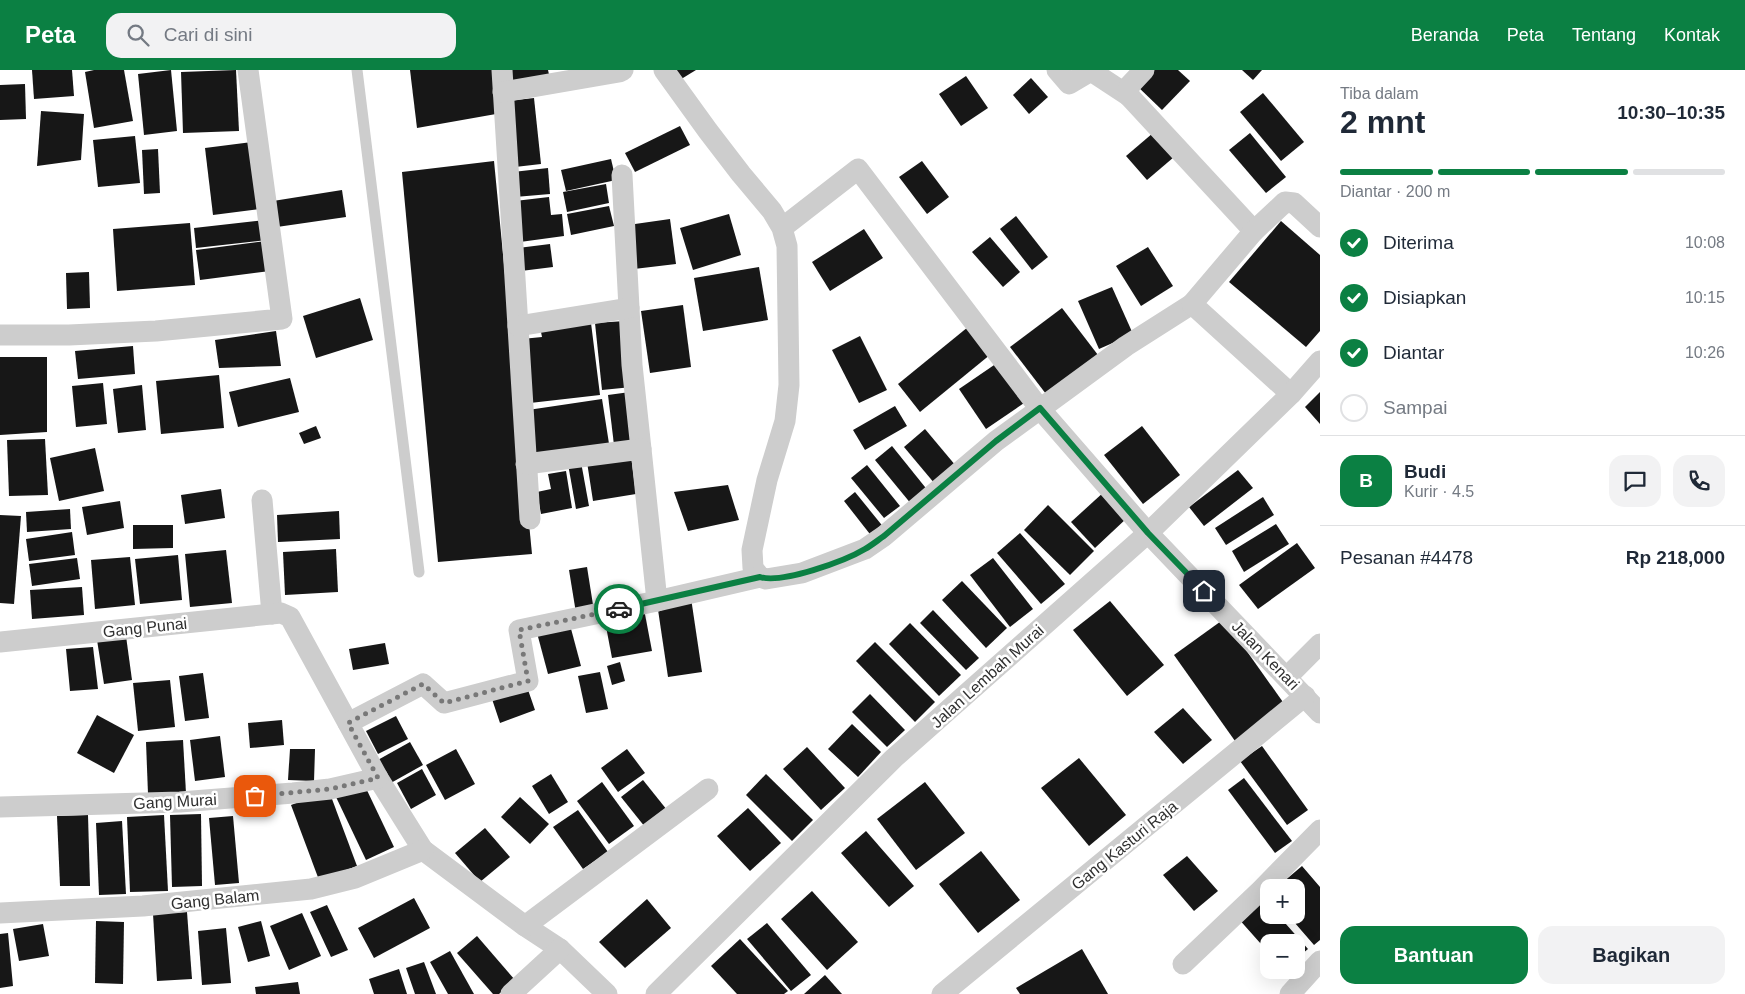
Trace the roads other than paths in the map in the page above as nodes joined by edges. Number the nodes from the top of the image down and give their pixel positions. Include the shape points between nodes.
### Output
1 (248, 70) edge
2 (357, 70) edge
3 (502, 70) edge
4 (623, 70) edge
5 (664, 70) edge
6 (1057, 70) edge
7 (1144, 70) edge
8 (503, 92) junction
9 (1129, 96) junction
10 (622, 175) dead end
11 (1320, 227) edge
12 (782, 228) junction
13 (1254, 232) junction
14 (1192, 304) junction
15 (629, 308) junction
16 (518, 326) junction
17 (0, 335) edge
18 (1320, 361) edge
19 (1291, 394) junction
20 (1040, 408) junction
21 (641, 449) junction
22 (526, 464) junction
23 (262, 500) dead end
24 (530, 519) dead end
25 (1148, 533) junction
26 (419, 572) dead end
27 (760, 577) junction
28 (657, 601) junction
29 (281, 616) junction
30 (0, 642) edge
31 (1320, 644) edge
32 (1287, 677) junction
33 (1305, 696) junction
34 (1320, 713) edge
35 (348, 723) junction
36 (378, 778) junction
37 (708, 789) dead end
38 (0, 807) edge
39 (1320, 830) edge
40 (423, 850) junction
41 (0, 913) edge
42 (525, 926) junction
43 (560, 949) junction
44 (1320, 961) edge
45 (1183, 964) dead end
46 (511, 994) edge
47 (607, 994) edge
48 (656, 994) edge
49 (942, 994) edge
50 (1290, 994) edge

1 - 17 street via 282,319 156,331
2 - 26 lane
3 - 8 street
4 - 8 street
5 - 12 street
6 - 9 street via 1069,84 1091,71
7 - 9 street via 1129,86
8 - 16 street
9 - 13 street
10 - 15 street
11 - 13 street via 1294,203 1286,202
12 - 20 street, Jalan Kenari via 858,169
12 - 27 street via 787,246 789,385 785,421 767,480 752,550 753,568
13 - 14 street
14 - 19 street
14 - 20 street via 1126,346
15 - 16 street
15 - 21 street
16 - 22 street
18 - 19 street, Jalan Lembah Murai
19 - 25 street, Jalan Lembah Murai
20 - 25 street, Jalan Kenari
20 - 27 street via 864,549 802,574 772,579
21 - 22 street
21 - 28 street
22 - 24 street
23 - 29 street
25 - 32 street, Jalan Kenari
25 - 48 street, Jalan Lembah Murai via 894,758
27 - 28 street
28 - 35 street via 519,630 528,681 444,703 423,684
29 - 30 street, Gang Punai
29 - 35 street
31 - 32 street
32 - 33 street, Jalan Kenari
33 - 34 street, Jalan Kenari
33 - 49 street, Gang Kasturi Raja
35 - 36 street
36 - 38 street, Gang Murai via 330,789 180,802
36 - 40 street
37 - 42 street
39 - 45 street
40 - 41 street, Gang Balam via 355,878 311,889 143,906
40 - 42 street
42 - 43 street
43 - 46 street
43 - 47 street
44 - 50 street

